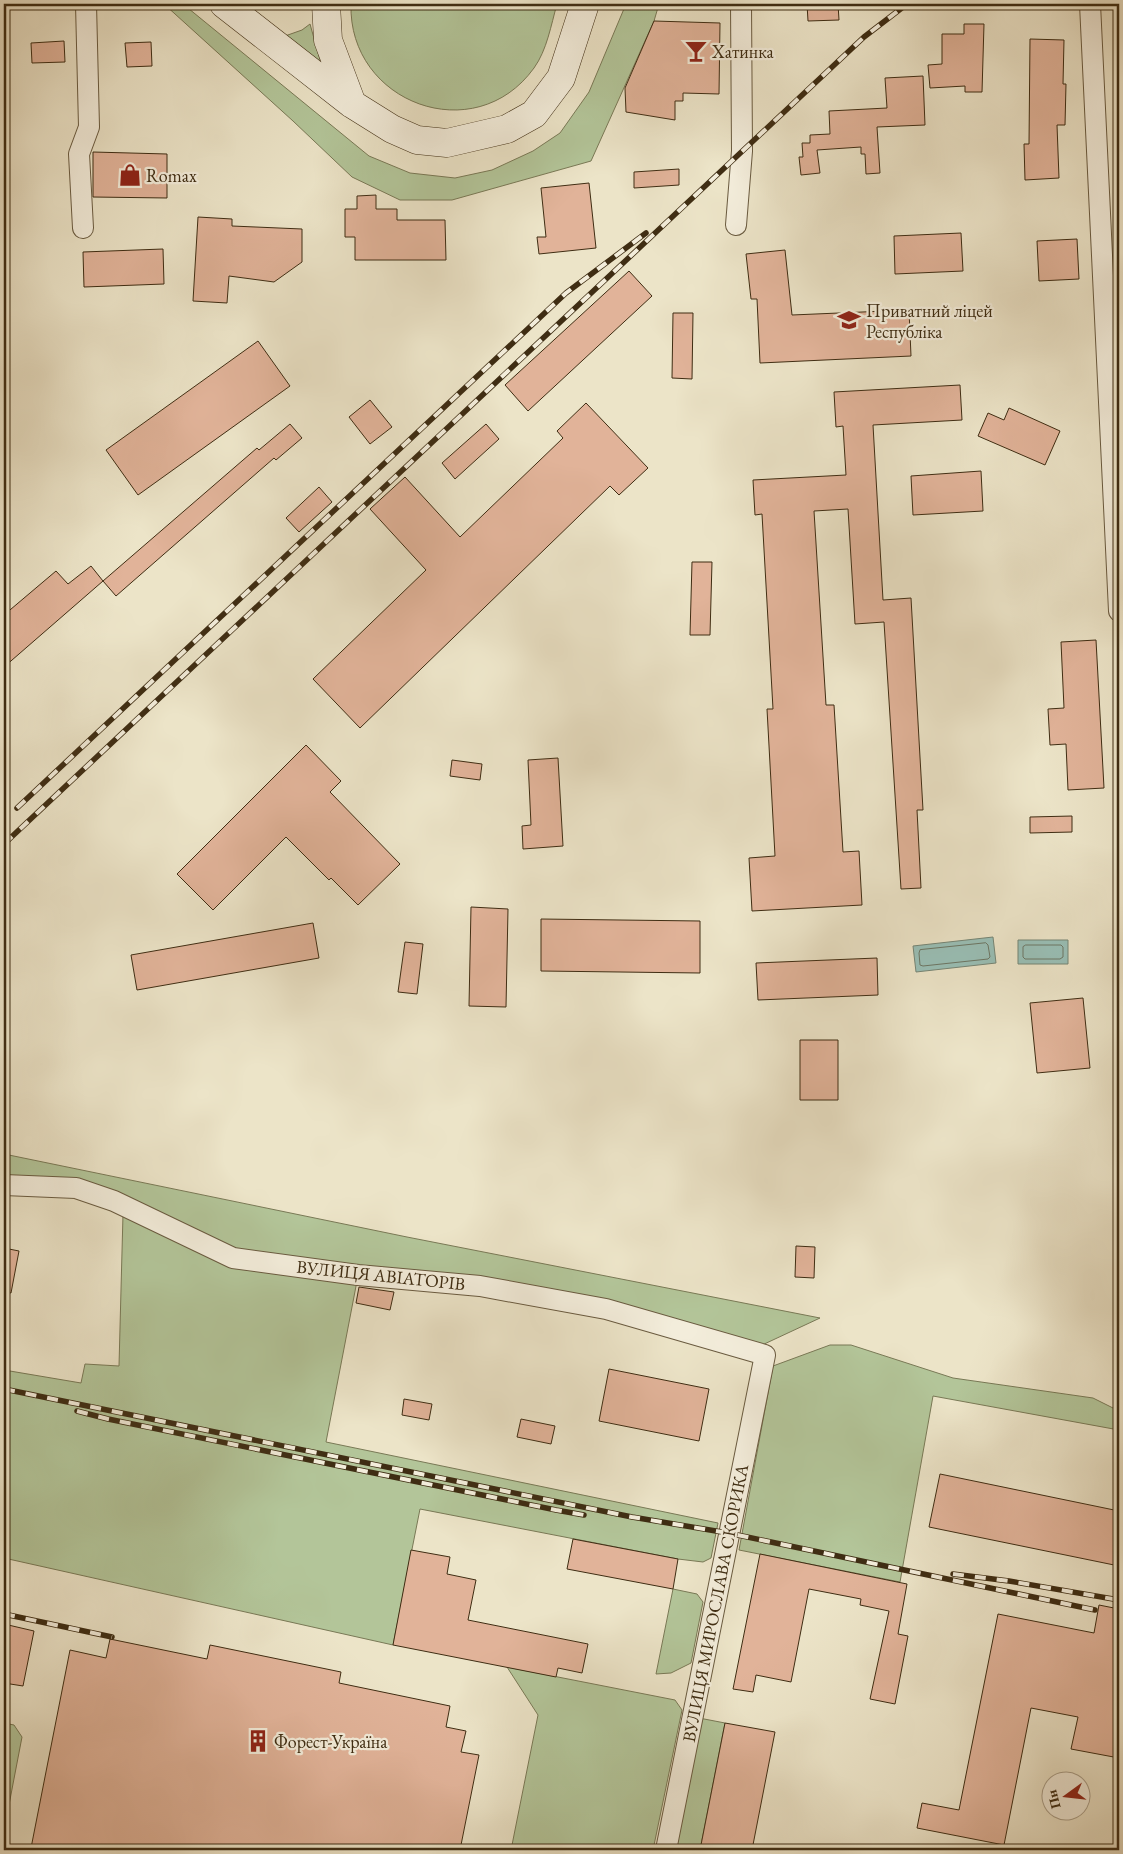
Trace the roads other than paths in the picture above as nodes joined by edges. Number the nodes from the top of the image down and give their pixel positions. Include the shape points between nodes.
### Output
1 (86, 4) edge
2 (224, 4) edge
3 (326, 4) edge
4 (585, 4) edge
5 (741, 4) edge
6 (1090, 4) edge
7 (352, 104) junction
8 (736, 225) dead end
9 (84, 228) dead end
10 (1119, 611) edge
11 (4, 1185) edge
12 (765, 1356) joint
13 (666, 1850) edge

1 - 9 street via 89,127 79,154
2 - 7 main road
3 - 7 main road via 328,40
4 - 7 main road via 561,78 534,114 506,129 447,143 417,140
5 - 8 street via 742,151
6 - 10 street
11 - 12 street, ВУЛИЦЯ АВІАТОРІВ via 76,1188 114,1201 233,1258 358,1275 480,1286 606,1309
12 - 13 street, ВУЛИЦЯ МИРОСЛАВА СКОРИКА

